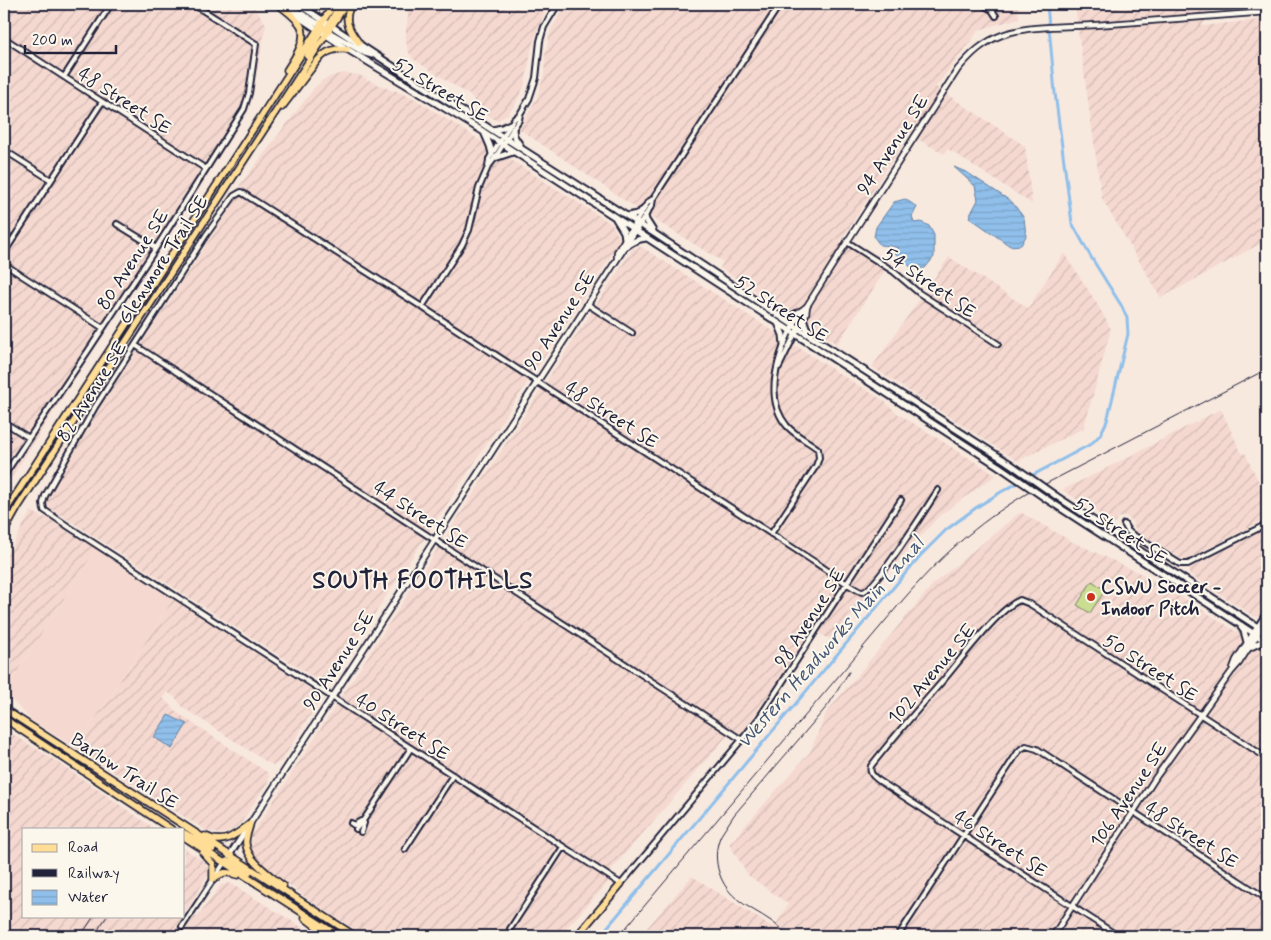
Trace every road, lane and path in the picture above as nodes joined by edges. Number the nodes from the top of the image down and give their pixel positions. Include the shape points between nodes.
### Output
1 (111, 4) edge
2 (193, 4) edge
3 (278, 4) edge
4 (285, 4) edge
5 (298, 4) edge
6 (334, 4) edge
7 (340, 4) edge
8 (346, 4) edge
9 (352, 4) edge
10 (558, 4) edge
11 (780, 4) edge
12 (982, 4) edge
13 (1267, 12) edge
14 (996, 16) dead end
15 (325, 28) junction
16 (4, 38) edge
17 (359, 43) junction
18 (347, 49) junction
19 (380, 57) junction
20 (64, 77) junction
21 (102, 102) junction
22 (260, 118) junction
23 (512, 127) junction
24 (493, 130) junction
25 (484, 132) junction
26 (259, 137) junction
27 (505, 138) junction
28 (501, 144) junction
29 (4, 150) edge
30 (522, 150) junction
31 (513, 152) junction
32 (493, 156) junction
33 (206, 169) junction
34 (51, 180) junction
35 (239, 192) joint
36 (644, 213) junction
37 (614, 216) junction
38 (628, 217) junction
39 (638, 223) junction
40 (117, 224) dead end
41 (633, 230) junction
42 (655, 234) junction
43 (646, 238) junction
44 (624, 239) junction
45 (847, 242) junction
46 (625, 247) junction
47 (156, 248) junction
48 (4, 253) edge
49 (617, 258) junction
50 (4, 264) edge
51 (588, 304) junction
52 (807, 306) junction
53 (422, 307) junction
54 (801, 311) junction
55 (783, 318) junction
56 (803, 318) junction
57 (777, 323) junction
58 (796, 327) junction
59 (103, 328) junction
60 (632, 333) dead end
61 (793, 333) junction
62 (812, 337) junction
63 (998, 344) dead end
64 (135, 345) junction
65 (784, 345) junction
66 (777, 371) junction
67 (537, 382) junction
68 (4, 422) edge
69 (29, 438) junction
70 (4, 478) edge
71 (938, 490) dead end
72 (901, 500) dead end
73 (44, 510) joint
74 (4, 513) edge
75 (1124, 524) dead end
76 (1267, 524) edge
77 (4, 532) edge
78 (771, 534) junction
79 (435, 539) junction
80 (847, 583) junction
81 (1020, 600) joint
82 (1267, 612) edge
83 (1267, 620) edge
84 (1238, 623) junction
85 (1260, 628) junction
86 (1267, 633) edge
87 (1255, 634) junction
88 (1267, 642) edge
89 (1248, 645) junction
90 (332, 697) junction
91 (5, 710) edge
92 (1201, 715) junction
93 (5, 720) edge
94 (742, 740) junction
95 (411, 748) junction
96 (1267, 758) edge
97 (870, 772) joint
98 (453, 775) junction
99 (1133, 812) junction
100 (365, 818) junction
101 (156, 819) junction
102 (178, 822) junction
103 (351, 823) dead end
104 (250, 824) junction
105 (170, 828) edge
106 (174, 828) edge
107 (359, 831) dead end
108 (366, 832) dead end
109 (185, 834) edge
110 (963, 836) junction
111 (185, 838) edge
112 (190, 841) junction
113 (563, 846) junction
114 (405, 849) dead end
115 (229, 855) junction
116 (224, 863) junction
117 (213, 879) junction
118 (250, 879) junction
119 (267, 879) junction
120 (621, 884) junction
121 (1267, 899) edge
122 (282, 900) junction
123 (302, 902) junction
124 (1072, 906) junction
125 (182, 927) dead end
126 (510, 929) dead end
127 (329, 936) edge
128 (339, 936) edge
129 (355, 936) edge
130 (577, 936) edge
131 (898, 936) edge
132 (1053, 936) edge
133 (1118, 936) edge

1 - 20 street
2 - 33 street, 80 Avenue SE via 256,44 244,109
3 - 15 main road, 52 Street SE
3 - 22 main road via 298,22 303,34 300,47
4 - 15 main road
5 - 15 main road, 52 Street SE
6 - 15 main road, Glenmore Trail SE
7 - 15 main road
8 - 15 main road, Glenmore Trail SE
9 - 17 main road via 347,20 350,32
10 - 23 street via 544,27 533,89 519,120
11 - 36 street, 90 Avenue SE via 648,202
12 - 14 street
13 - 45 street, 94 Avenue SE via 1029,29 992,39 979,47 953,77
15 - 17 main road, 52 Street SE
15 - 18 main road, 52 Street SE
15 - 19 main road via 365,53
15 - 22 main road, Glenmore Trail SE
15 - 26 main road, Glenmore Trail SE
16 - 20 street, 48 Street SE
17 - 19 main road, 52 Street SE
18 - 25 main road, 52 Street SE
18 - 26 main road via 339,48 322,55
19 - 24 main road, 52 Street SE
20 - 21 street, 48 Street SE
21 - 33 street, 48 Street SE
21 - 34 street
22 - 74 main road, Glenmore Trail SE
23 - 24 main road
23 - 27 street
23 - 30 main road
24 - 27 main road, 52 Street SE
25 - 28 main road, 52 Street SE
25 - 32 main road
26 - 77 main road, Glenmore Trail SE
27 - 28 street
27 - 30 main road, 52 Street SE
28 - 31 main road, 52 Street SE
28 - 32 street
29 - 34 street
30 - 38 main road, 52 Street SE
31 - 32 main road
31 - 37 main road, 52 Street SE
32 - 53 street via 462,245
33 - 47 street, 80 Avenue SE
34 - 48 street
35 - 53 street, 48 Street SE
35 - 64 street, 82 Avenue SE via 206,235
36 - 38 main road
36 - 39 street, 90 Avenue SE
36 - 42 main road
37 - 41 main road, 52 Street SE
37 - 44 main road via 624,232
38 - 39 main road, 52 Street SE
39 - 41 street, 90 Avenue SE
39 - 42 main road, 52 Street SE
40 - 47 street
41 - 43 main road, 52 Street SE
41 - 44 street, 90 Avenue SE
41 - 46 street, 90 Avenue SE
42 - 55 main road, 52 Street SE
43 - 46 main road
43 - 57 main road, 52 Street SE
44 - 49 street, 90 Avenue SE
45 - 52 street, 94 Avenue SE
45 - 63 street, 54 Street SE
46 - 49 street, 90 Avenue SE
47 - 59 street, 80 Avenue SE
49 - 51 street, 90 Avenue SE
50 - 59 street
51 - 60 street
51 - 67 street, 90 Avenue SE
52 - 54 street, 94 Avenue SE
52 - 56 street, 94 Avenue SE
53 - 67 street, 48 Street SE
54 - 55 main road
54 - 58 street, 94 Avenue SE
55 - 58 main road, 52 Street SE
56 - 58 street, 94 Avenue SE
56 - 62 main road
57 - 61 main road, 52 Street SE
57 - 65 main road
58 - 61 street, 94 Avenue SE
58 - 62 main road, 52 Street SE
59 - 69 street, 80 Avenue SE
61 - 65 street, 94 Avenue SE
61 - 66 street, 94 Avenue SE
61 - 84 main road, 52 Street SE, bridge
62 - 85 main road, 52 Street SE, bridge
64 - 73 street, 82 Avenue SE via 82,429 45,496
64 - 79 street, 44 Street SE
65 - 66 street, 94 Avenue SE
66 - 78 street, 94 Avenue SE via 774,386 779,412 792,431 818,449 819,458
67 - 78 street, 48 Street SE
67 - 79 street, 90 Avenue SE
68 - 69 street
69 - 70 street, 80 Avenue SE
71 - 80 street, 48 Street SE via 873,584 865,592 860,592
72 - 80 street, 98 Avenue SE
73 - 90 street, 40 Street SE
75 - 76 street via 1133,535 1184,565
78 - 80 street, 48 Street SE
79 - 90 street, 90 Avenue SE
79 - 94 street, 44 Street SE
80 - 94 street, 98 Avenue SE
81 - 92 street, 50 Street SE
81 - 97 street, 102 Avenue SE via 982,633 880,754
82 - 85 street
83 - 85 street
84 - 87 main road, 52 Street SE
84 - 89 main road
85 - 86 main road, 52 Street SE
85 - 87 street, 106 Avenue SE
87 - 88 main road, 52 Street SE
87 - 89 street, 106 Avenue SE
88 - 89 main road
89 - 92 street, 106 Avenue SE
90 - 95 street, 40 Street SE
90 - 104 street, 90 Avenue SE
91 - 102 main road, Barlow Trail SE
92 - 96 street, 50 Street SE
92 - 99 street, 106 Avenue SE
93 - 101 main road, Barlow Trail SE
94 - 120 street, 98 Avenue SE
95 - 98 street, 40 Street SE
95 - 100 street
97 - 110 street, 46 Street SE
98 - 113 street, 40 Street SE
98 - 114 street
99 - 110 street, 48 Street SE via 1037,749 1026,746 1020,749
99 - 121 street, 48 Street SE
99 - 124 street, 106 Avenue SE
100 - 103 street via 354,825
100 - 107 street
100 - 108 street
101 - 105 main road, Barlow Trail SE
101 - 106 main road
102 - 104 main road via 215,840 232,837
102 - 115 main road, Barlow Trail SE
104 - 115 street, 90 Avenue SE
104 - 123 main road via 246,843 252,860
109 - 115 main road
110 - 124 street, 46 Street SE
110 - 131 street
111 - 112 main road
112 - 116 main road
112 - 117 main road via 210,860
113 - 120 street, 40 Street SE
113 - 126 street
115 - 116 street, 90 Avenue SE
115 - 119 main road, Barlow Trail SE
116 - 117 street, 90 Avenue SE
116 - 118 main road
116 - 119 main road via 230,861
117 - 118 main road via 224,872
117 - 125 street, 90 Avenue SE
118 - 122 main road
119 - 123 main road, Barlow Trail SE
120 - 130 main road
122 - 127 main road
122 - 128 main road
123 - 129 main road, Barlow Trail SE
124 - 132 street, 106 Avenue SE
124 - 133 street, 46 Street SE

